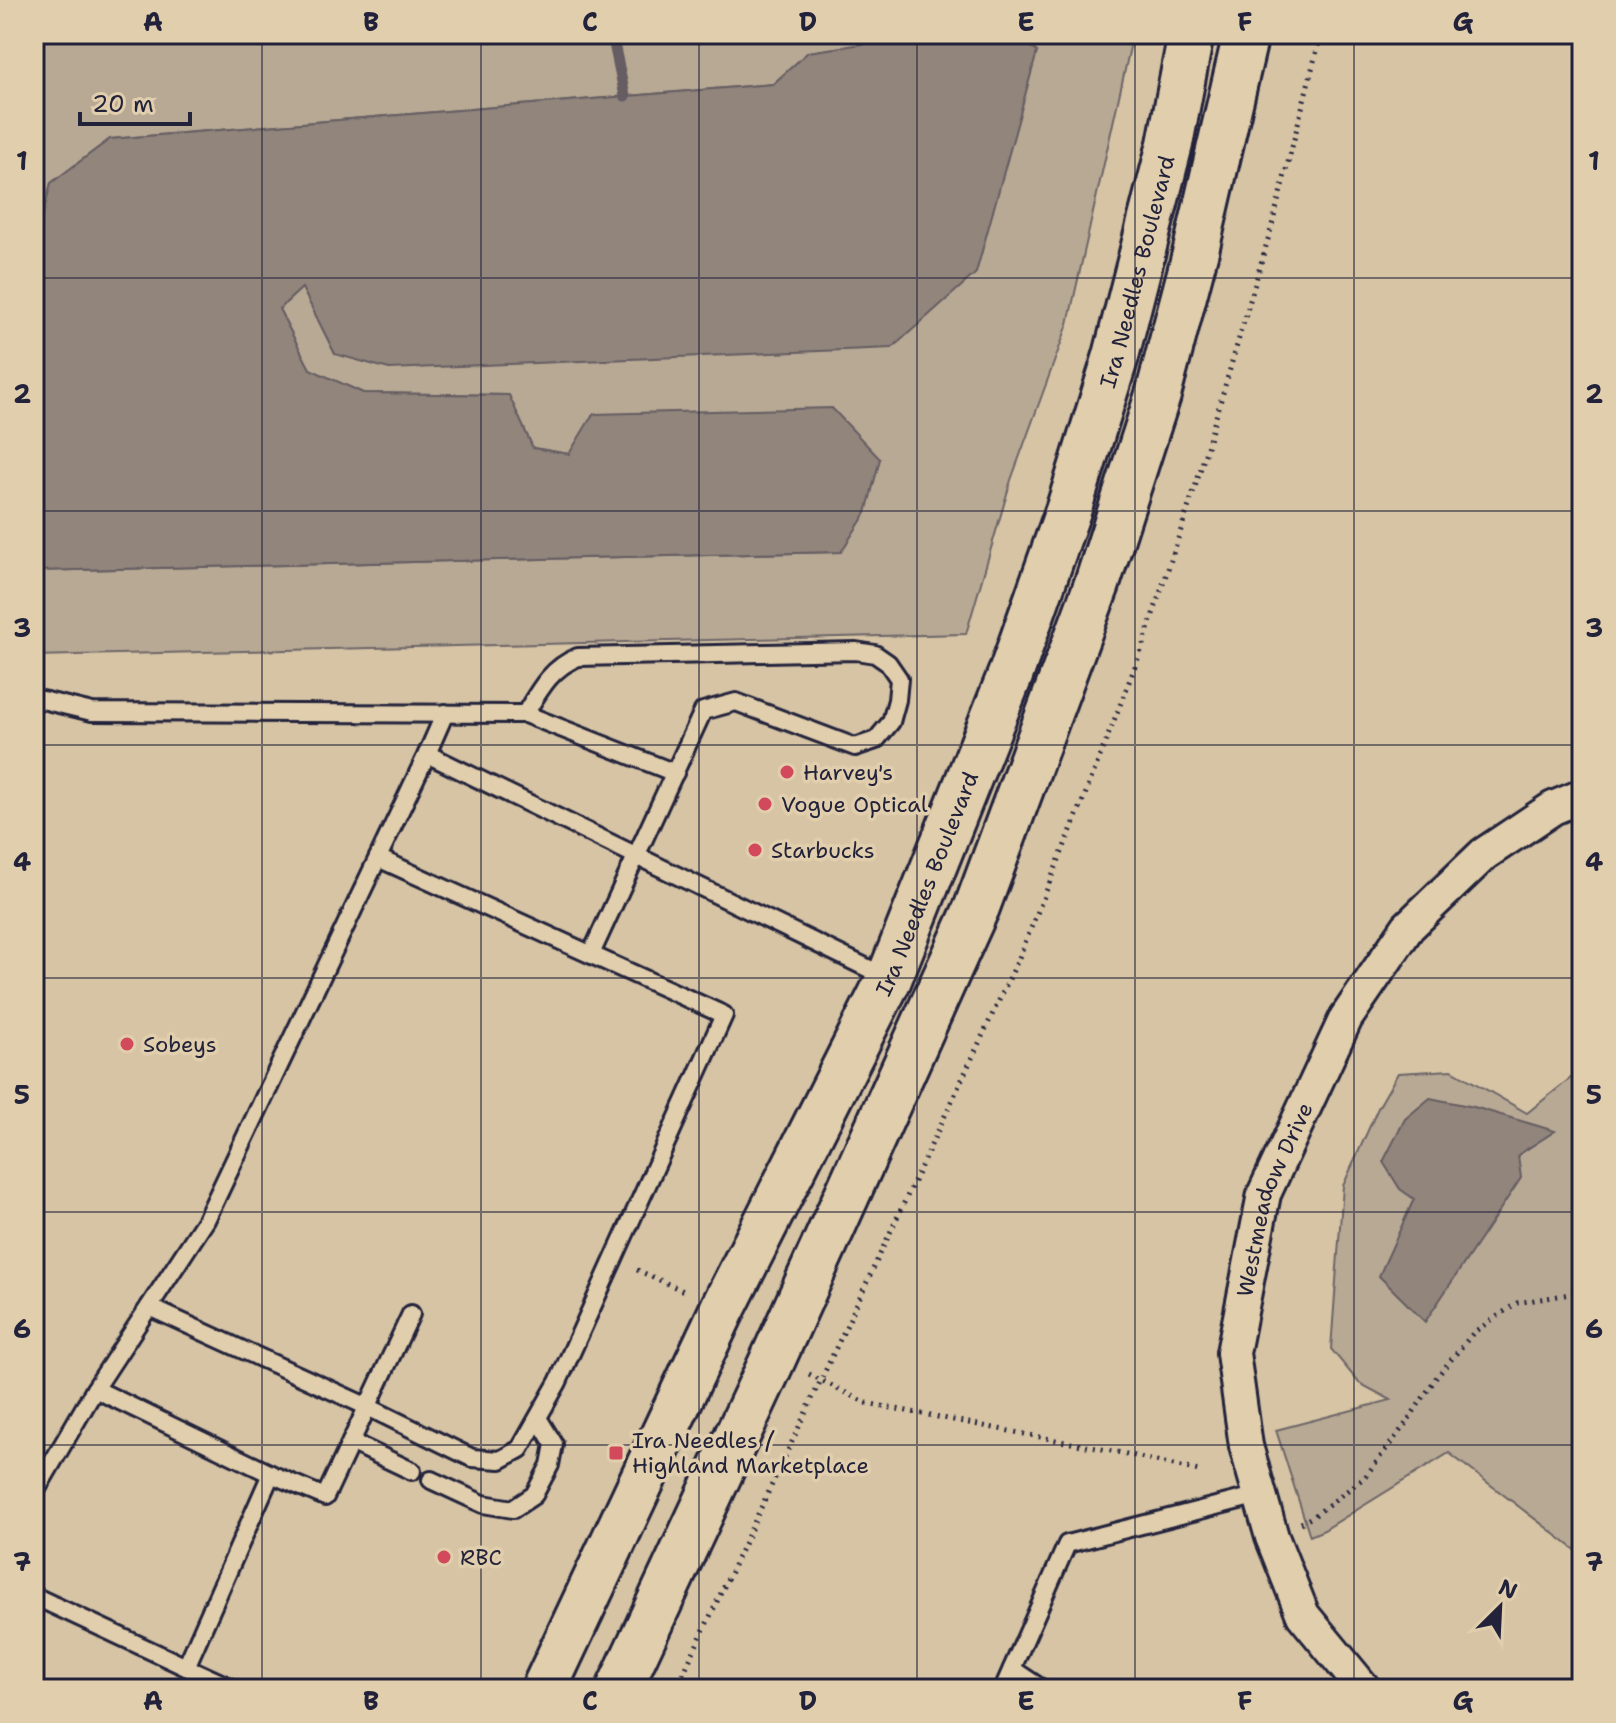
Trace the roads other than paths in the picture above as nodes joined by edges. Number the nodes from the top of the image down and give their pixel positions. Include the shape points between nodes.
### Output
1 (1191, 34) edge
2 (1246, 34) edge
3 (34, 698) edge
4 (445, 713) junction
5 (525, 714) junction
6 (427, 754) junction
7 (675, 773) junction
8 (1582, 796) edge
9 (637, 856) junction
10 (378, 858) junction
11 (591, 954) junction
12 (889, 979) junction
13 (149, 1307) junction
14 (411, 1314) dead end
15 (95, 1389) junction
16 (368, 1407) junction
17 (538, 1418) junction
18 (351, 1442) junction
19 (412, 1471) dead end
20 (271, 1474) junction
21 (431, 1480) dead end
22 (34, 1494) edge
23 (1259, 1495) junction
24 (34, 1596) edge
25 (186, 1667) junction
26 (1012, 1669) junction
27 (234, 1689) edge
28 (544, 1689) edge
29 (619, 1689) edge
30 (1003, 1689) edge
31 (1042, 1689) edge
32 (1364, 1689) edge

1 - 12 main road, Ira Needles Boulevard via 1167,159 1116,356 1069,508 1011,673
2 - 29 main road via 1158,395 1097,584 977,907
3 - 4 lane via 92,712
4 - 5 lane
4 - 6 lane
5 - 7 lane
5 - 7 lane via 545,681 578,657 856,651 875,654 899,679 891,722 876,740 855,747 736,702 703,711
6 - 9 lane
6 - 10 lane
7 - 9 lane
8 - 23 street, Westmeadow Drive via 1553,808 1484,854 1408,927 1346,1018 1320,1072 1264,1194 1233,1353
9 - 11 lane
9 - 12 lane
10 - 11 lane
10 - 13 lane via 206,1220
11 - 17 lane via 724,1015
12 - 28 main road, Ira Needles Boulevard via 723,1308
13 - 15 lane
13 - 16 lane
14 - 16 lane
15 - 20 lane
15 - 22 lane
16 - 17 lane via 472,1458 500,1460 520,1449
16 - 18 lane
17 - 21 lane via 554,1444 550,1465 534,1495 513,1509 483,1504
18 - 19 lane
18 - 20 lane via 325,1497
20 - 25 lane
23 - 26 lane via 1067,1544
23 - 32 street, Westmeadow Drive via 1303,1615
24 - 25 lane
25 - 27 lane
26 - 30 lane
26 - 31 lane

